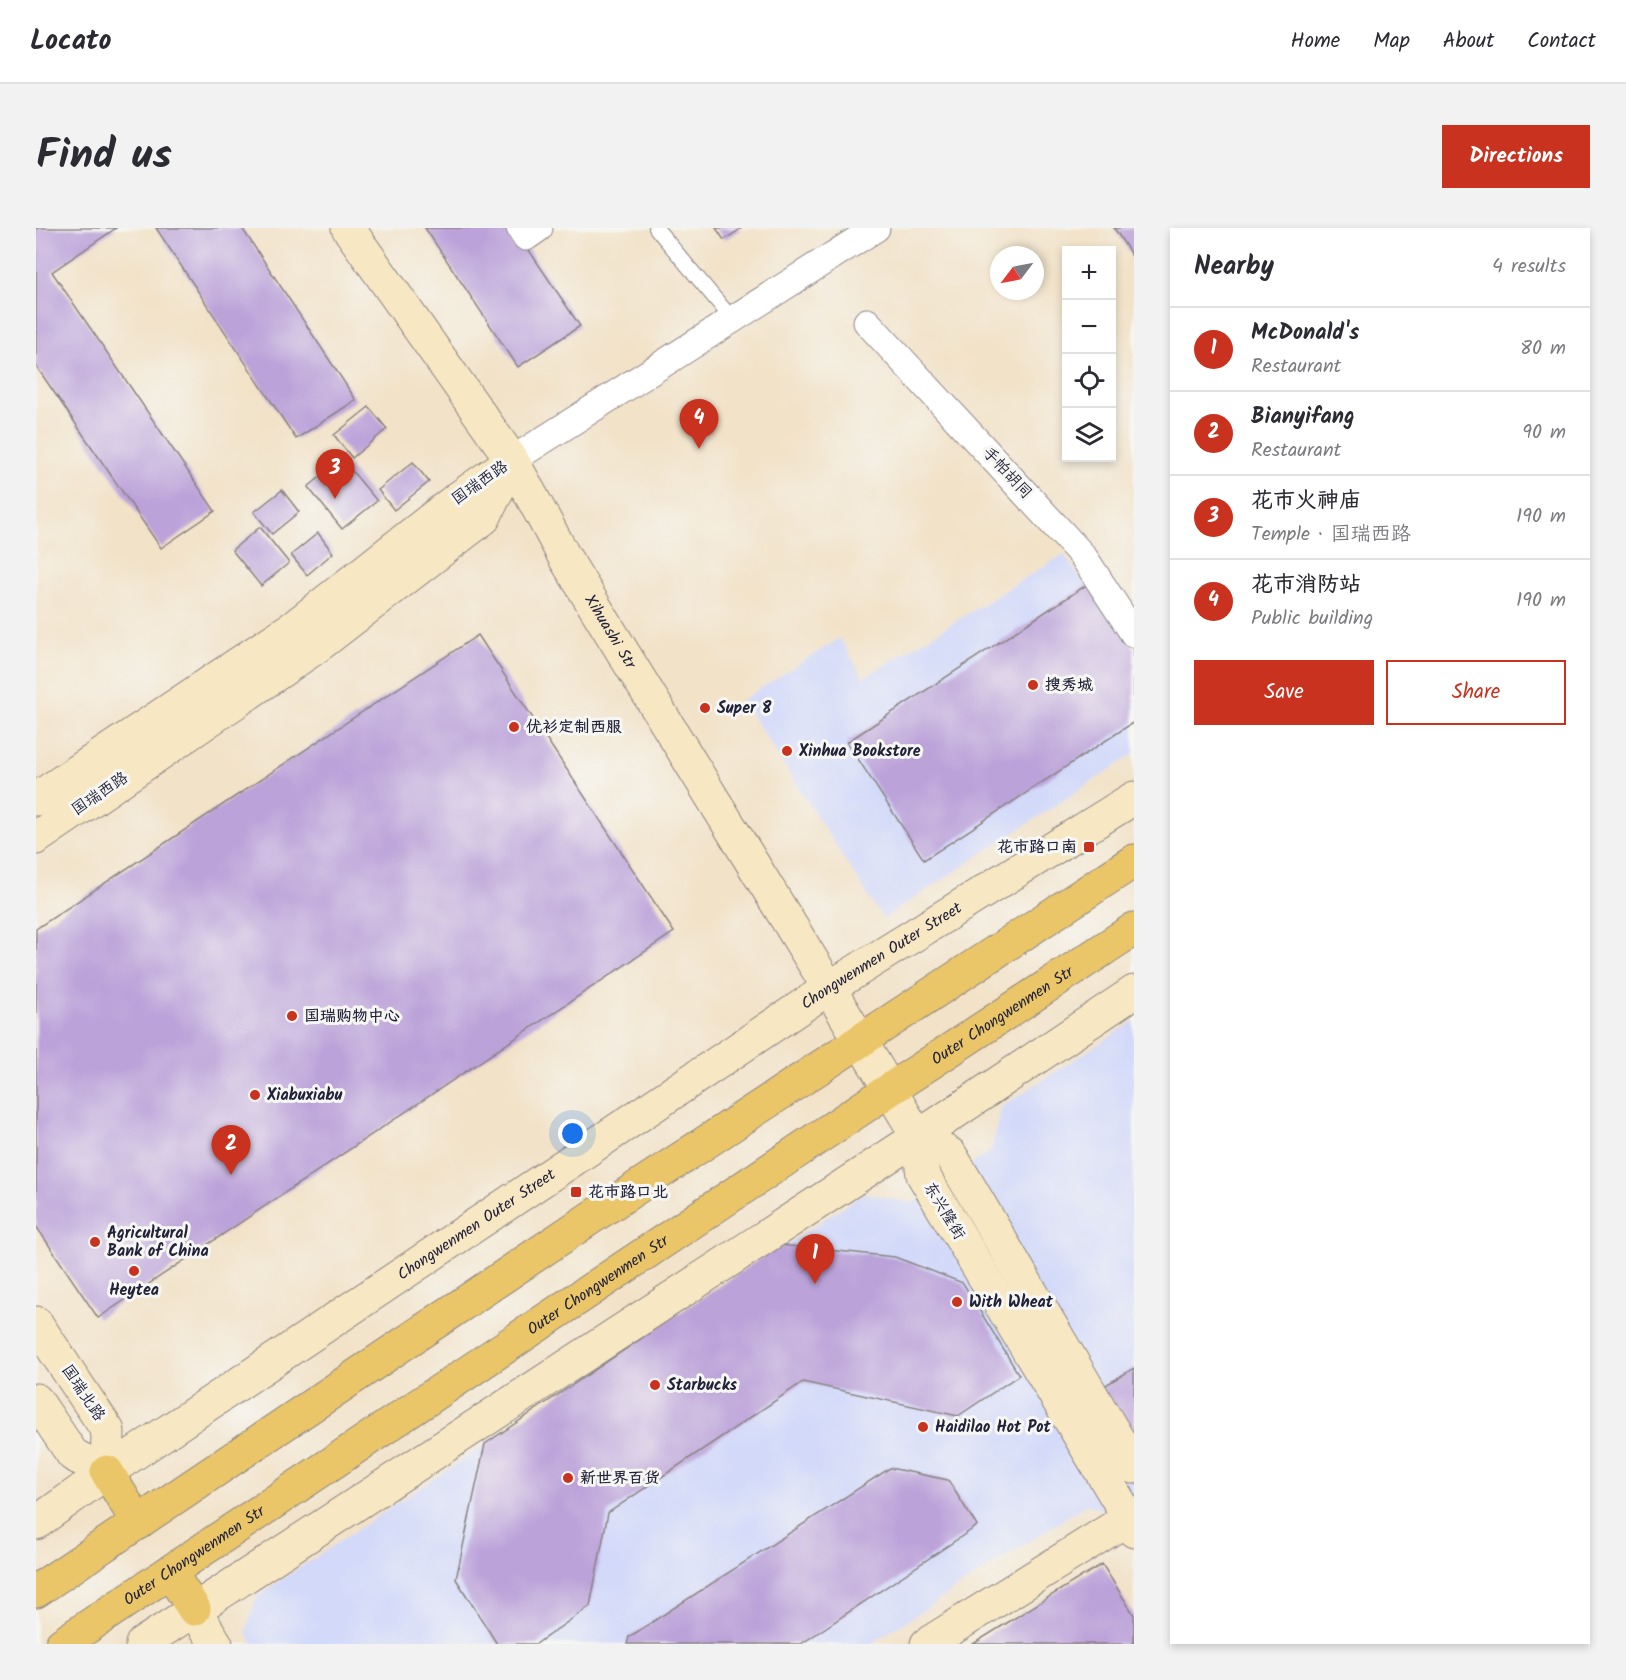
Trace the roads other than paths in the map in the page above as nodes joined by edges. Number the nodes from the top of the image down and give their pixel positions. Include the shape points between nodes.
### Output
1 (348, 228) edge
2 (520, 228) edge
3 (539, 228) edge
4 (656, 228) edge
5 (876, 228) edge
6 (733, 320) junction
7 (867, 322) dead end
8 (512, 460) junction
9 (1134, 634) edge
10 (1134, 798) edge
11 (36, 799) edge
12 (36, 838) edge
13 (1134, 861) edge
14 (1134, 928) edge
15 (829, 988) junction
16 (1134, 992) edge
17 (860, 1042) junction
18 (889, 1090) junction
19 (918, 1137) junction
20 (36, 1323) edge
21 (36, 1400) edge
22 (1134, 1467) edge
23 (107, 1472) junction
24 (36, 1523) edge
25 (138, 1523) junction
26 (1132, 1524) edge
27 (170, 1572) junction
28 (36, 1591) edge
29 (194, 1609) junction
30 (62, 1644) edge
31 (142, 1644) edge
32 (216, 1644) edge
33 (927, 1644) edge

1 - 8 street, Xihuashi Str
2 - 3 street via 526,237
4 - 6 lane
5 - 6 street
6 - 8 street
7 - 9 street, 手帕胡同 via 1083,556
8 - 11 street, 国瑞西路 via 295,626
8 - 12 street, 国瑞西路 via 484,518 319,645
8 - 15 street, Xihuashi Str via 566,558
10 - 15 street, Chongwenmen Outer Street
13 - 17 main road
14 - 18 main road, Outer Chongwenmen Str
15 - 17 street, Xihuashi Str
15 - 23 street, Chongwenmen Outer Street
16 - 19 street
17 - 18 street, Xihuashi Str
17 - 25 main road
18 - 19 street, Xihuashi Str
18 - 27 main road, Outer Chongwenmen Str
19 - 22 street, 东兴隆街 via 950,1154
19 - 26 street, 东兴隆街 via 923,1175
19 - 29 street
20 - 23 street, 国瑞北路 via 108,1431
21 - 23 street via 73,1455
23 - 24 street, Chongwenmen Outer Street
23 - 25 main road
25 - 28 main road
26 - 33 street
27 - 29 main road
27 - 30 main road, Outer Chongwenmen Str
29 - 31 street
29 - 32 street

